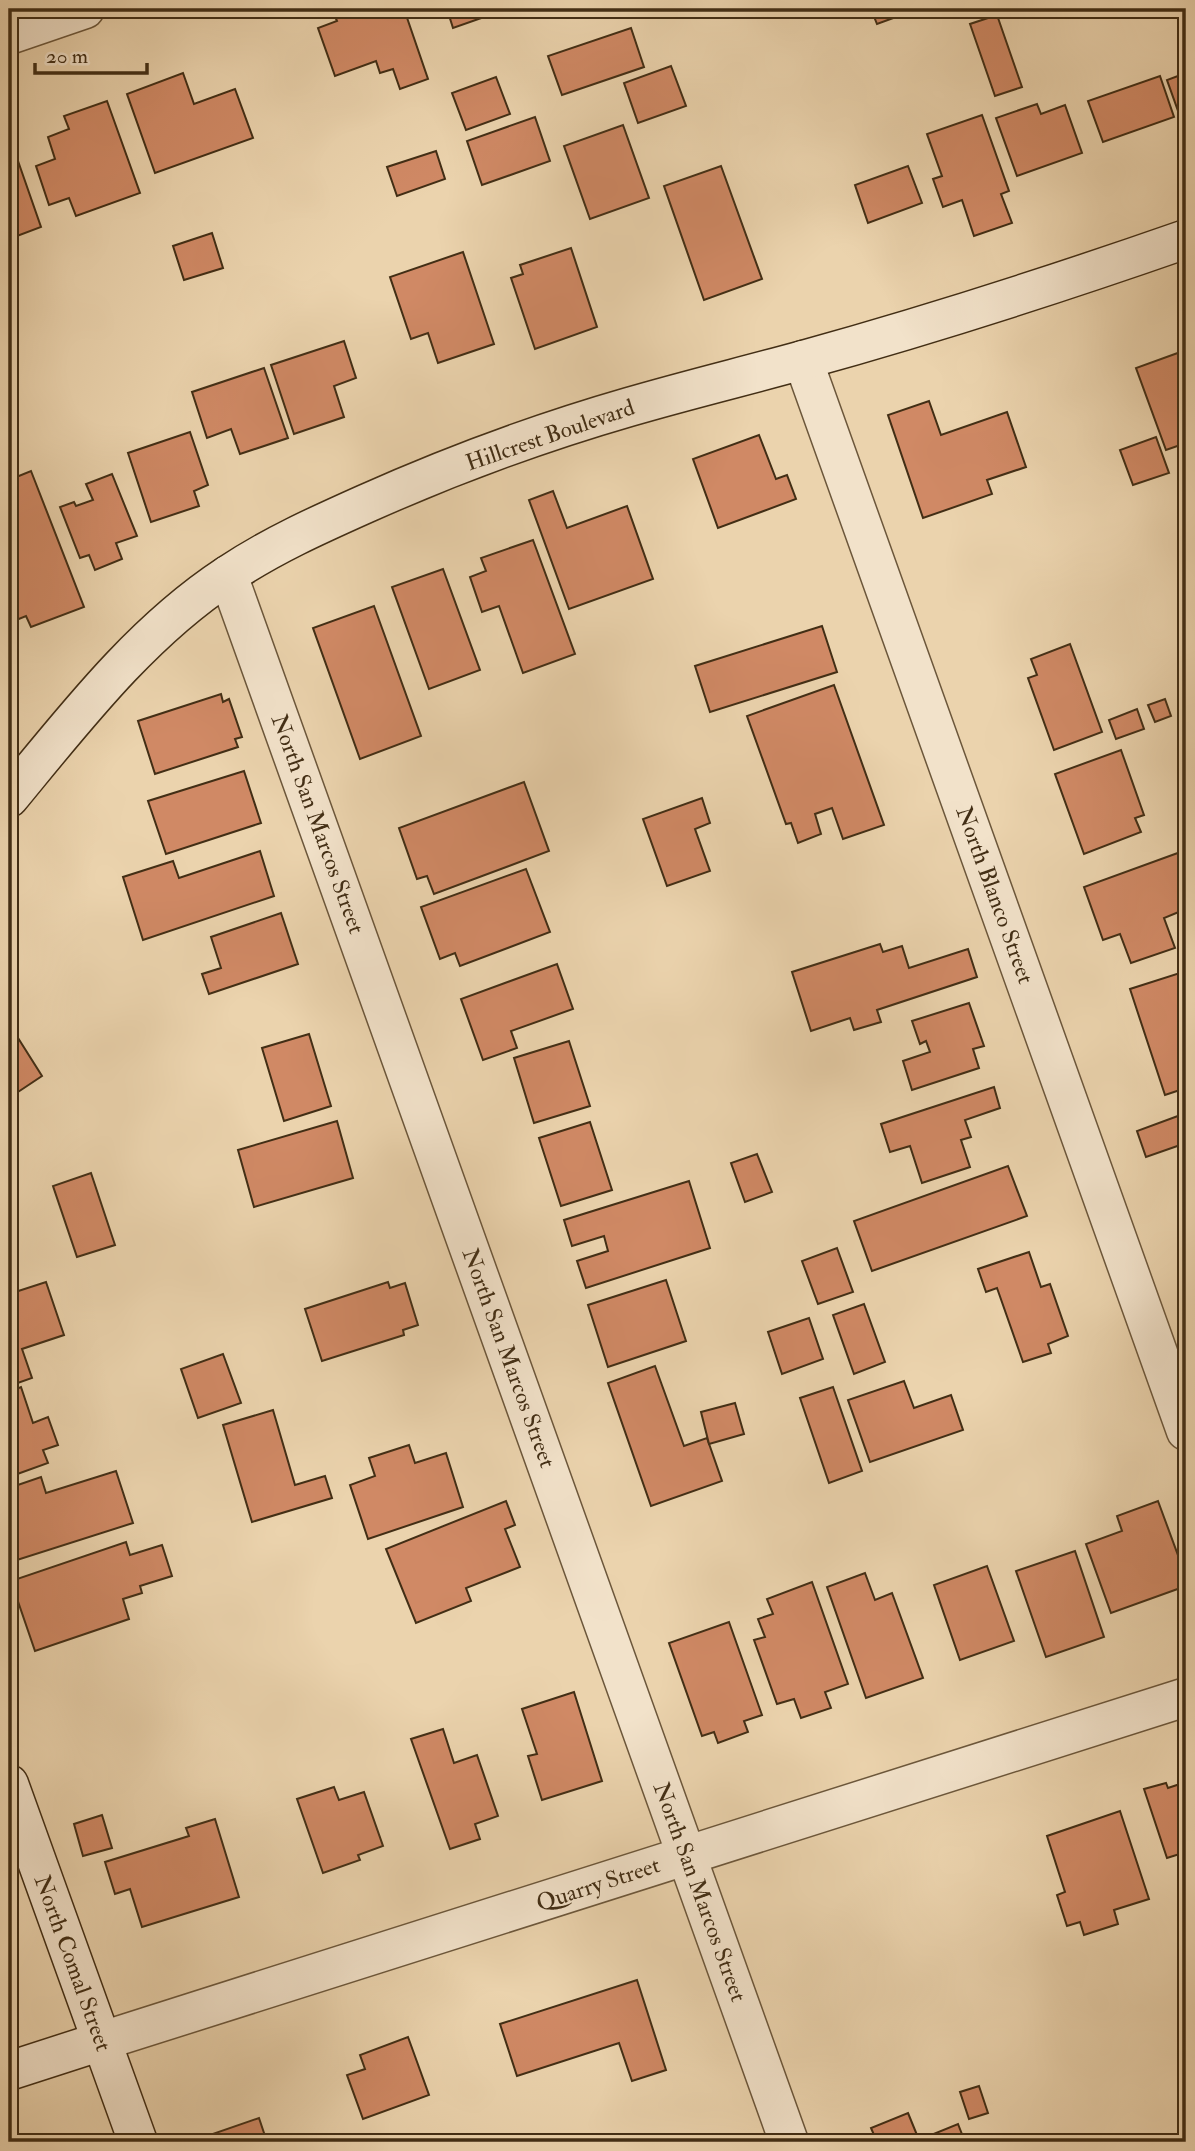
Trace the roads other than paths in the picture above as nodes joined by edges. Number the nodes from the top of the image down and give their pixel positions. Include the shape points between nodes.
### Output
1 (85, 9) edge
2 (9, 35) edge
3 (1186, 239) edge
4 (803, 360) junction
5 (228, 575) junction
6 (9, 798) edge
7 (1186, 1431) edge
8 (1186, 1697) edge
9 (9, 1784) edge
10 (688, 1856) junction
11 (102, 2041) junction
12 (9, 2071) edge
13 (138, 2142) edge
14 (789, 2142) edge

1 - 2 street
3 - 4 street, Hillcrest Boulevard via 1046,288
4 - 5 street, Hillcrest Boulevard via 627,408 498,451 298,534
4 - 7 street, North Blanco Street
5 - 6 street, Hillcrest Boulevard via 172,617 113,676
5 - 10 street, North San Marcos Street
8 - 10 street, Quarry Street
9 - 11 street, North Comal Street
10 - 11 street, Quarry Street
10 - 14 street, North San Marcos Street
11 - 12 street, Quarry Street
11 - 13 street, North Comal Street

